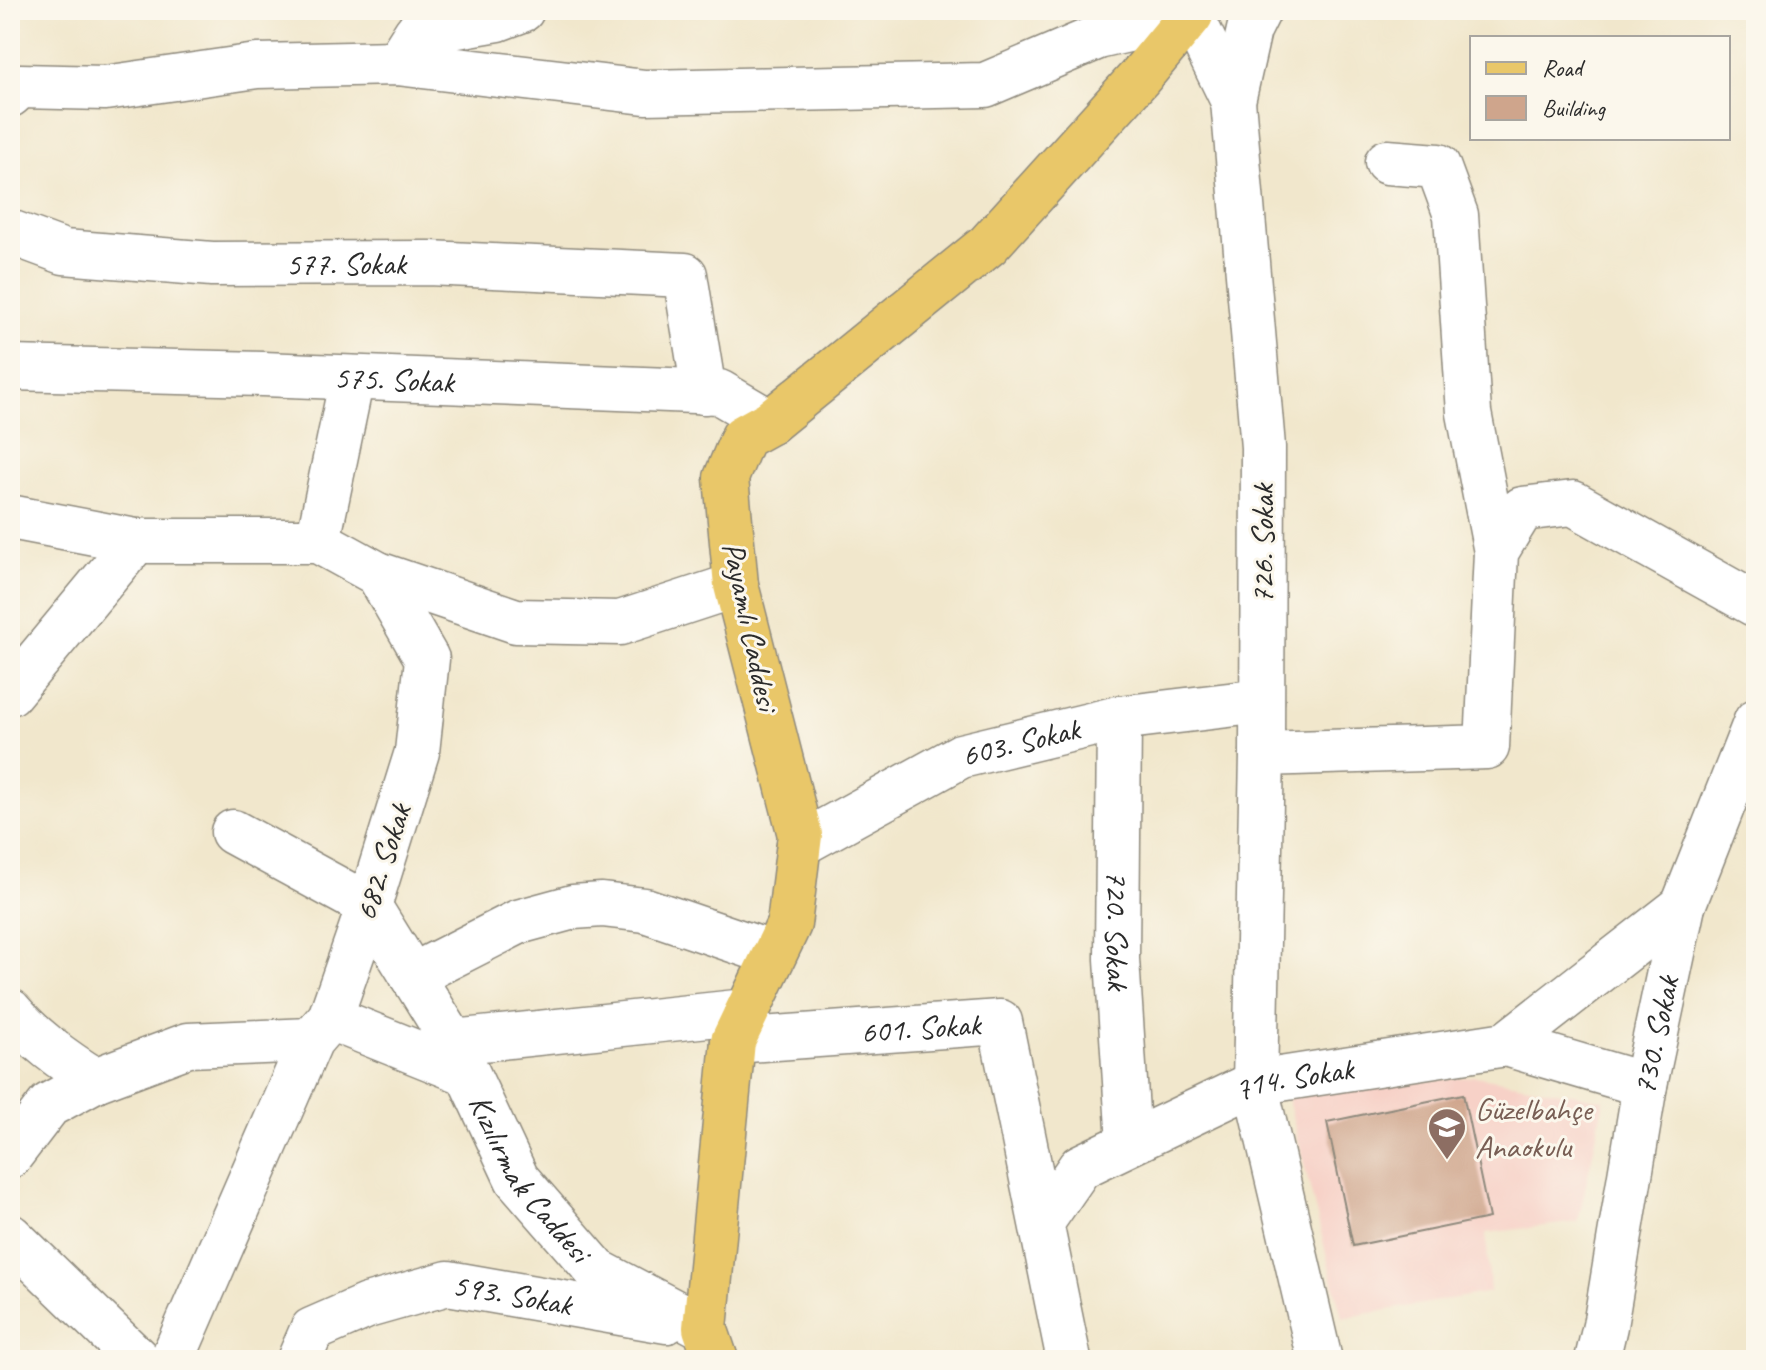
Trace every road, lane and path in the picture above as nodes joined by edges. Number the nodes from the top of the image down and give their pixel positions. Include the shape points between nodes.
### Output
1 (522, 10) edge
2 (1259, 10) edge
3 (1191, 13) edge
4 (397, 63) junction
5 (13, 89) edge
6 (1233, 101) junction
7 (1387, 162) dead end
8 (10, 232) edge
9 (10, 368) edge
10 (352, 378) junction
11 (704, 392) junction
12 (770, 422) junction
13 (10, 517) edge
14 (136, 541) junction
15 (318, 541) junction
16 (1496, 552) junction
17 (378, 574) junction
18 (736, 585) junction
19 (1756, 605) edge
20 (10, 693) edge
21 (1262, 701) junction
22 (1119, 718) junction
23 (1756, 721) edge
24 (1262, 754) junction
25 (233, 832) dead end
26 (799, 845) junction
27 (369, 906) junction
28 (1683, 906) junction
29 (774, 954) junction
30 (412, 976) junction
31 (10, 1011) edge
32 (739, 1026) junction
33 (321, 1029) junction
34 (1506, 1044) junction
35 (460, 1058) junction
36 (95, 1080) junction
37 (1255, 1083) junction
38 (1645, 1085) junction
39 (1129, 1143) junction
40 (10, 1156) edge
41 (1042, 1222) junction
42 (10, 1236) edge
43 (710, 1344) edge
44 (138, 1360) edge
45 (172, 1360) edge
46 (299, 1360) edge
47 (1069, 1360) edge
48 (1320, 1360) edge
49 (1597, 1360) edge

1 - 4 street via 416,33
2 - 6 street, 726. Sokak via 1249,30
3 - 4 street via 1098,37 985,85 645,92
3 - 6 street
3 - 12 main road, Payamlı Caddesi via 988,245
4 - 5 street via 257,66 105,88
6 - 21 street, 726. Sokak via 1263,447
7 - 16 street via 1438,166 1456,215 1469,413
8 - 11 street, 577. Sokak via 64,252 212,264 429,263 685,275
9 - 10 street, 575. Sokak
10 - 11 street, 575. Sokak
10 - 15 street
11 - 12 street, 575. Sokak via 719,392
12 - 18 main road, Payamlı Caddesi via 743,437 726,478
13 - 14 street
14 - 15 street
14 - 20 street
15 - 17 street
16 - 19 street via 1522,509 1573,503
16 - 24 street via 1487,747
17 - 18 street via 516,621 620,623
17 - 27 street, 682. Sokak via 427,659 417,752
18 - 26 main road, Payamlı Caddesi
21 - 22 street, 603. Sokak
21 - 24 street, 726. Sokak
22 - 26 street, 603. Sokak via 961,756
22 - 39 street, 720. Sokak via 1117,959
23 - 28 street, 730. Sokak
24 - 37 street, 726. Sokak
25 - 27 street
26 - 29 main road, Payamlı Caddesi via 789,924
27 - 30 street
27 - 33 street, 682. Sokak
28 - 34 street, 714. Sokak
28 - 38 street, 730. Sokak
29 - 30 street via 645,910 573,907 518,922
29 - 32 main road, Payamlı Caddesi
30 - 35 street
31 - 36 street via 28,1033
32 - 35 street
32 - 41 street, 601. Sokak via 1000,1022
32 - 43 main road, Payamlı Caddesi
33 - 35 street, Kızılırmak Caddesi
33 - 36 street via 188,1045
33 - 45 street, 682. Sokak
34 - 37 street, 714. Sokak
34 - 38 street
35 - 43 street, Kızılırmak Caddesi via 517,1179 597,1271
36 - 40 street via 49,1105
37 - 39 street, 714. Sokak
37 - 48 street, 726. Sokak
38 - 49 street, 730. Sokak
39 - 41 street, 714. Sokak via 1080,1167
41 - 47 street
42 - 44 street
43 - 46 street, 593. Sokak via 448,1283 367,1306 312,1330

